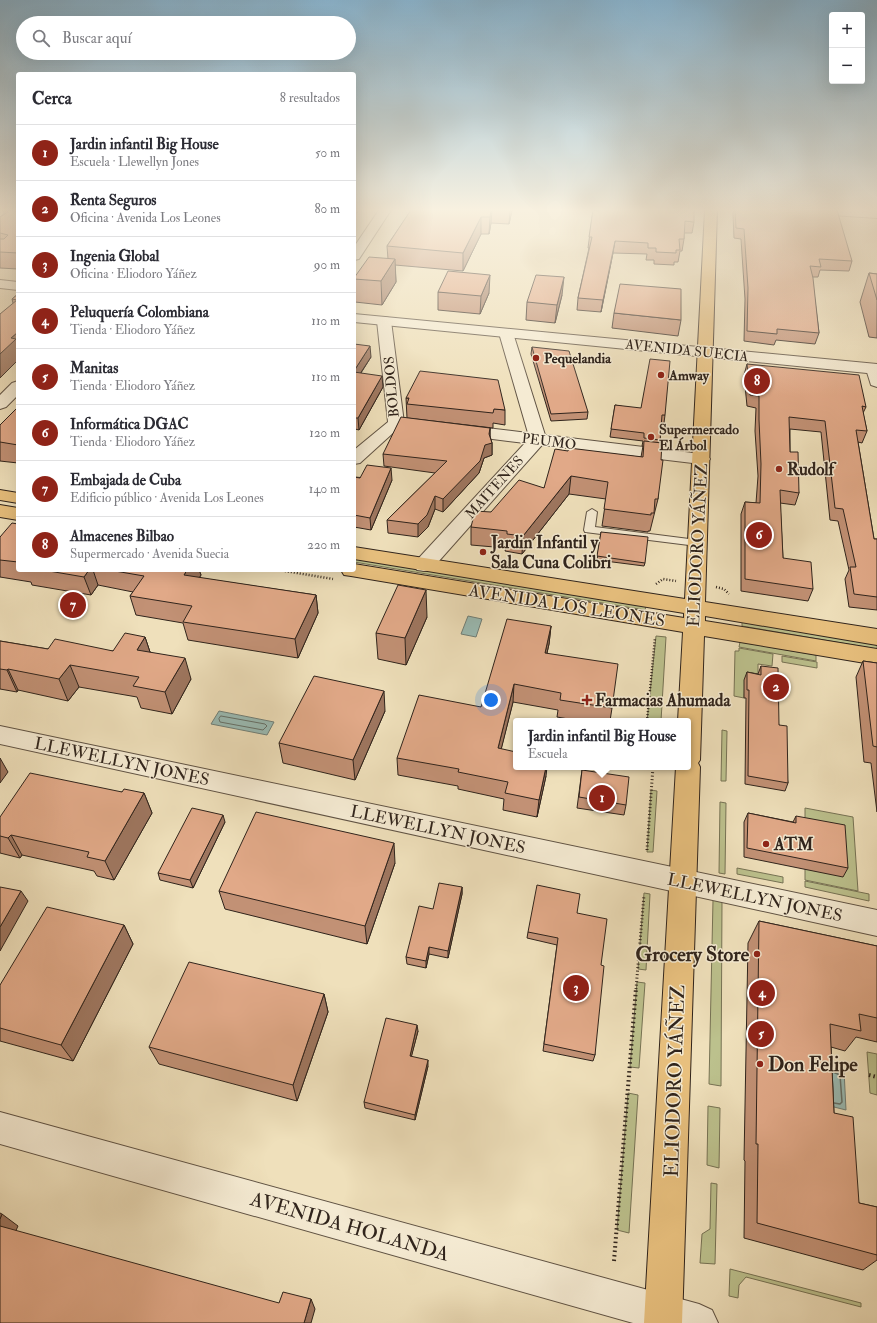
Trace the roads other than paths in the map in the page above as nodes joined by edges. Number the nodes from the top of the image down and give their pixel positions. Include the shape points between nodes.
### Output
1 (708, 272) edge
2 (0, 284) edge
3 (16, 286) edge
4 (356, 318) edge
5 (384, 321) junction
6 (506, 333) junction
7 (706, 352) junction
8 (876, 373) edge
9 (16, 388) edge
10 (0, 404) edge
11 (443, 428) edge
12 (538, 440) junction
13 (356, 458) edge
14 (701, 459) junction
15 (0, 495) edge
16 (16, 498) edge
17 (0, 511) edge
18 (592, 512) dead end
19 (16, 514) edge
20 (697, 543) junction
21 (356, 553) edge
22 (424, 565) junction
23 (356, 571) edge
24 (694, 616) junction
25 (877, 637) edge
26 (877, 657) edge
27 (690, 718) edge
28 (0, 735) edge
29 (688, 770) edge
30 (682, 881) junction
31 (877, 923) edge
32 (0, 1128) edge
33 (663, 1318) edge
34 (699, 1323) edge

1 - 7 main road, ELIODORO YÁÑEZ
2 - 3 street
4 - 5 street, AVENIDA SUECIA
5 - 6 street, AVENIDA SUECIA
5 - 13 street, BOLDOS via 404,424
6 - 7 street, AVENIDA SUECIA
6 - 12 street, MAITENES
7 - 8 street, AVENIDA SUECIA
7 - 14 main road, ELIODORO YÁÑEZ
9 - 10 street
11 - 12 street, PEUMO
12 - 14 street, PEUMO
12 - 22 street, MAITENES
14 - 20 main road, ELIODORO YÁÑEZ
15 - 16 main road
17 - 19 main road
18 - 20 lane via 589,530
20 - 24 main road, ELIODORO YÁÑEZ
21 - 22 main road, AVENIDA LOS LEONES
22 - 24 main road, AVENIDA LOS LEONES
23 - 24 main road, AVENIDA LOS LEONES
24 - 25 main road, AVENIDA LOS LEONES
24 - 26 main road, AVENIDA LOS LEONES
24 - 27 main road, ELIODORO YÁÑEZ
28 - 30 street, LLEWELLYN JONES
29 - 30 main road, ELIODORO YÁÑEZ
30 - 31 street, LLEWELLYN JONES
30 - 33 main road, ELIODORO YÁÑEZ
32 - 33 street, AVENIDA HOLANDA
33 - 34 street, AVENIDA HOLANDA

